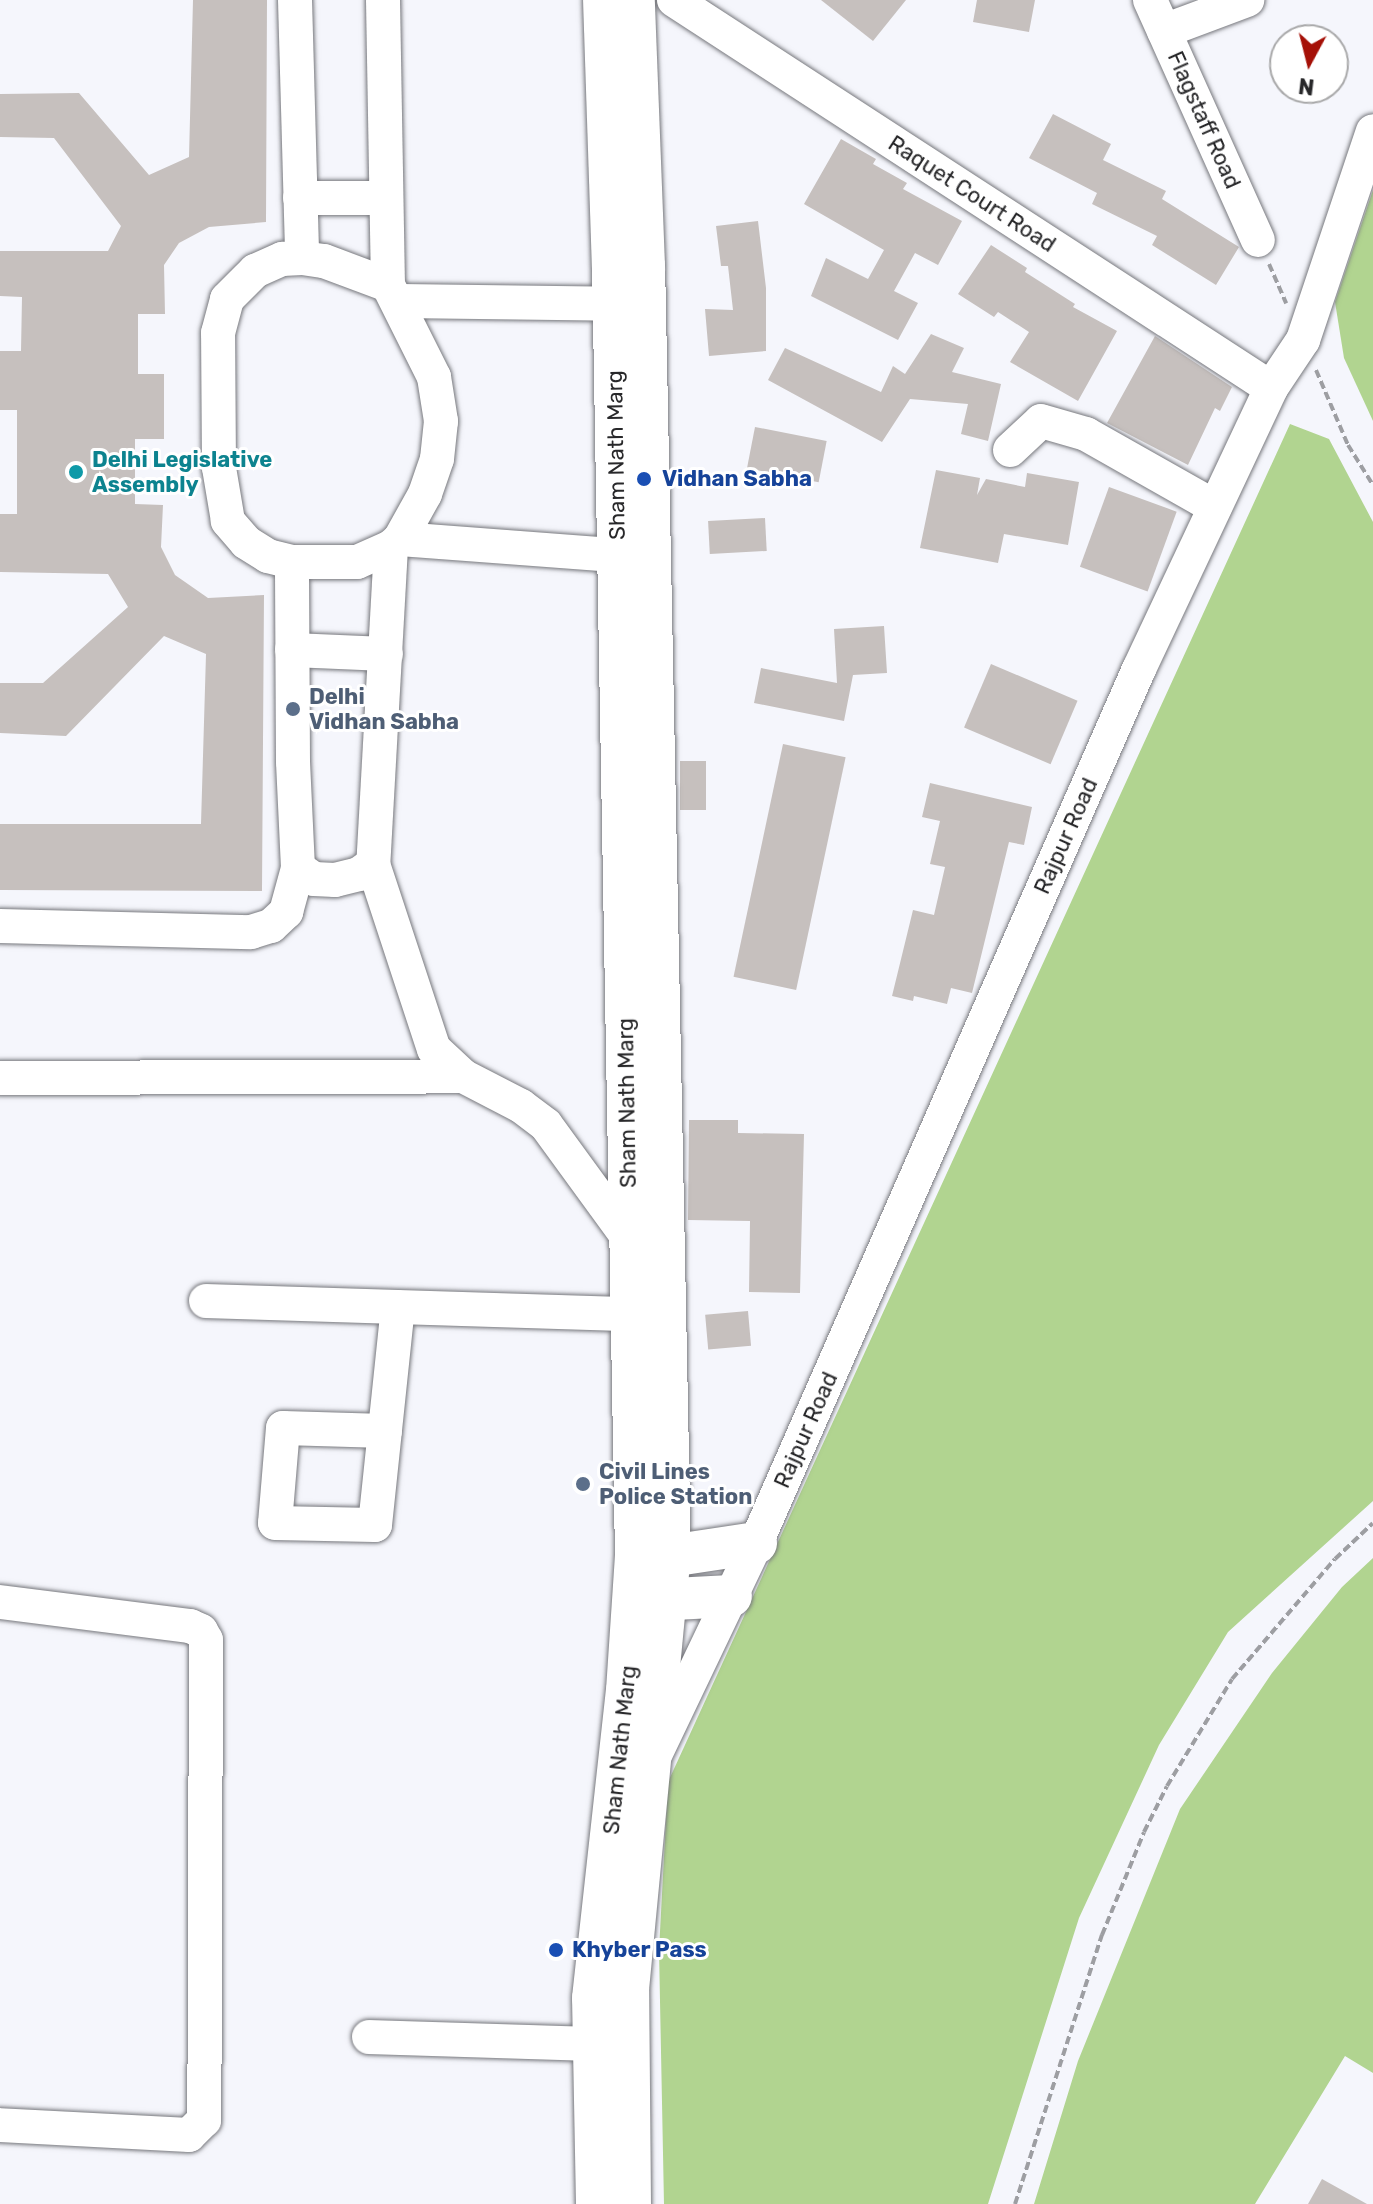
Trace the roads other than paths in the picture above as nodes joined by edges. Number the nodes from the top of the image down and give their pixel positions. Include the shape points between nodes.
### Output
1 (295, 0) edge
2 (383, 0) edge
3 (604, 0) edge
4 (634, 0) edge
5 (674, 0) edge
6 (1150, 0) edge
7 (1247, 0) edge
8 (1164, 31) junction
9 (1373, 131) edge
10 (300, 198) junction
11 (386, 198) junction
12 (1258, 240) dead end
13 (302, 258) junction
14 (393, 293) junction
15 (629, 304) junction
16 (646, 350) junction
17 (1271, 388) junction
18 (1010, 450) dead end
19 (1215, 507) junction
20 (396, 543) junction
21 (634, 558) junction
22 (292, 562) junction
23 (292, 650) junction
24 (386, 654) junction
25 (655, 786) junction
26 (373, 864) junction
27 (298, 868) junction
28 (0, 926) edge
29 (463, 1076) junction
30 (0, 1078) edge
31 (646, 1240) junction
32 (206, 1301) dead end
33 (398, 1307) junction
34 (630, 1314) junction
35 (385, 1431) dead end
36 (756, 1543) junction
37 (653, 1556) junction
38 (731, 1596) junction
39 (649, 1601) junction
40 (0, 1602) edge
41 (647, 1771) junction
42 (369, 2037) dead end
43 (592, 2044) junction
44 (0, 2125) edge
45 (597, 2204) edge
46 (630, 2204) edge

1 - 10 street
2 - 11 street
3 - 15 main road, Sham Nath Marg
4 - 15 main road, Sham Nath Marg
5 - 17 street, Raquet Court Road
6 - 8 street, Flagstaff Road
7 - 8 street
8 - 12 street, Flagstaff Road
9 - 17 street, Rajpur Road via 1303,340
10 - 11 street
10 - 13 street
11 - 14 street
13 - 14 street via 324,261
13 - 22 street via 282,259 239,284 227,299 218,333 219,468 228,521 246,542 268,556
14 - 15 street
14 - 20 street via 434,377 441,421 437,459 425,494
15 - 16 main road, Sham Nath Marg
15 - 21 main road, Sham Nath Marg
16 - 21 main road, Sham Nath Marg
16 - 25 street via 666,407 667,740
17 - 19 street, Rajpur Road
18 - 19 street via 1041,421 1086,434
19 - 36 street, Rajpur Road
20 - 21 street
20 - 22 street via 357,562
20 - 24 street
21 - 25 main road, Sham Nath Marg
21 - 31 main road, Sham Nath Marg
22 - 23 street
23 - 24 street
23 - 27 street
24 - 26 street
25 - 31 main road, Sham Nath Marg
26 - 27 street via 335,880 314,879
26 - 29 street via 434,1049
27 - 28 street via 286,912 271,926 251,932
29 - 30 street
29 - 31 street via 546,1125
31 - 34 main road, Sham Nath Marg
31 - 37 main road, Sham Nath Marg
32 - 33 street
33 - 34 street
33 - 35 street
34 - 37 main road, Sham Nath Marg
36 - 37 main road
36 - 38 street, Rajpur Road
37 - 39 main road, Sham Nath Marg
38 - 39 main road
38 - 41 street, Rajpur Road
39 - 41 main road, Sham Nath Marg
39 - 43 main road, Sham Nath Marg via 627,1691
40 - 44 street via 190,1626 206,1640 206,1656 201,2126 189,2135
41 - 46 main road, Sham Nath Marg via 628,1989
42 - 43 street
43 - 45 main road, Sham Nath Marg

